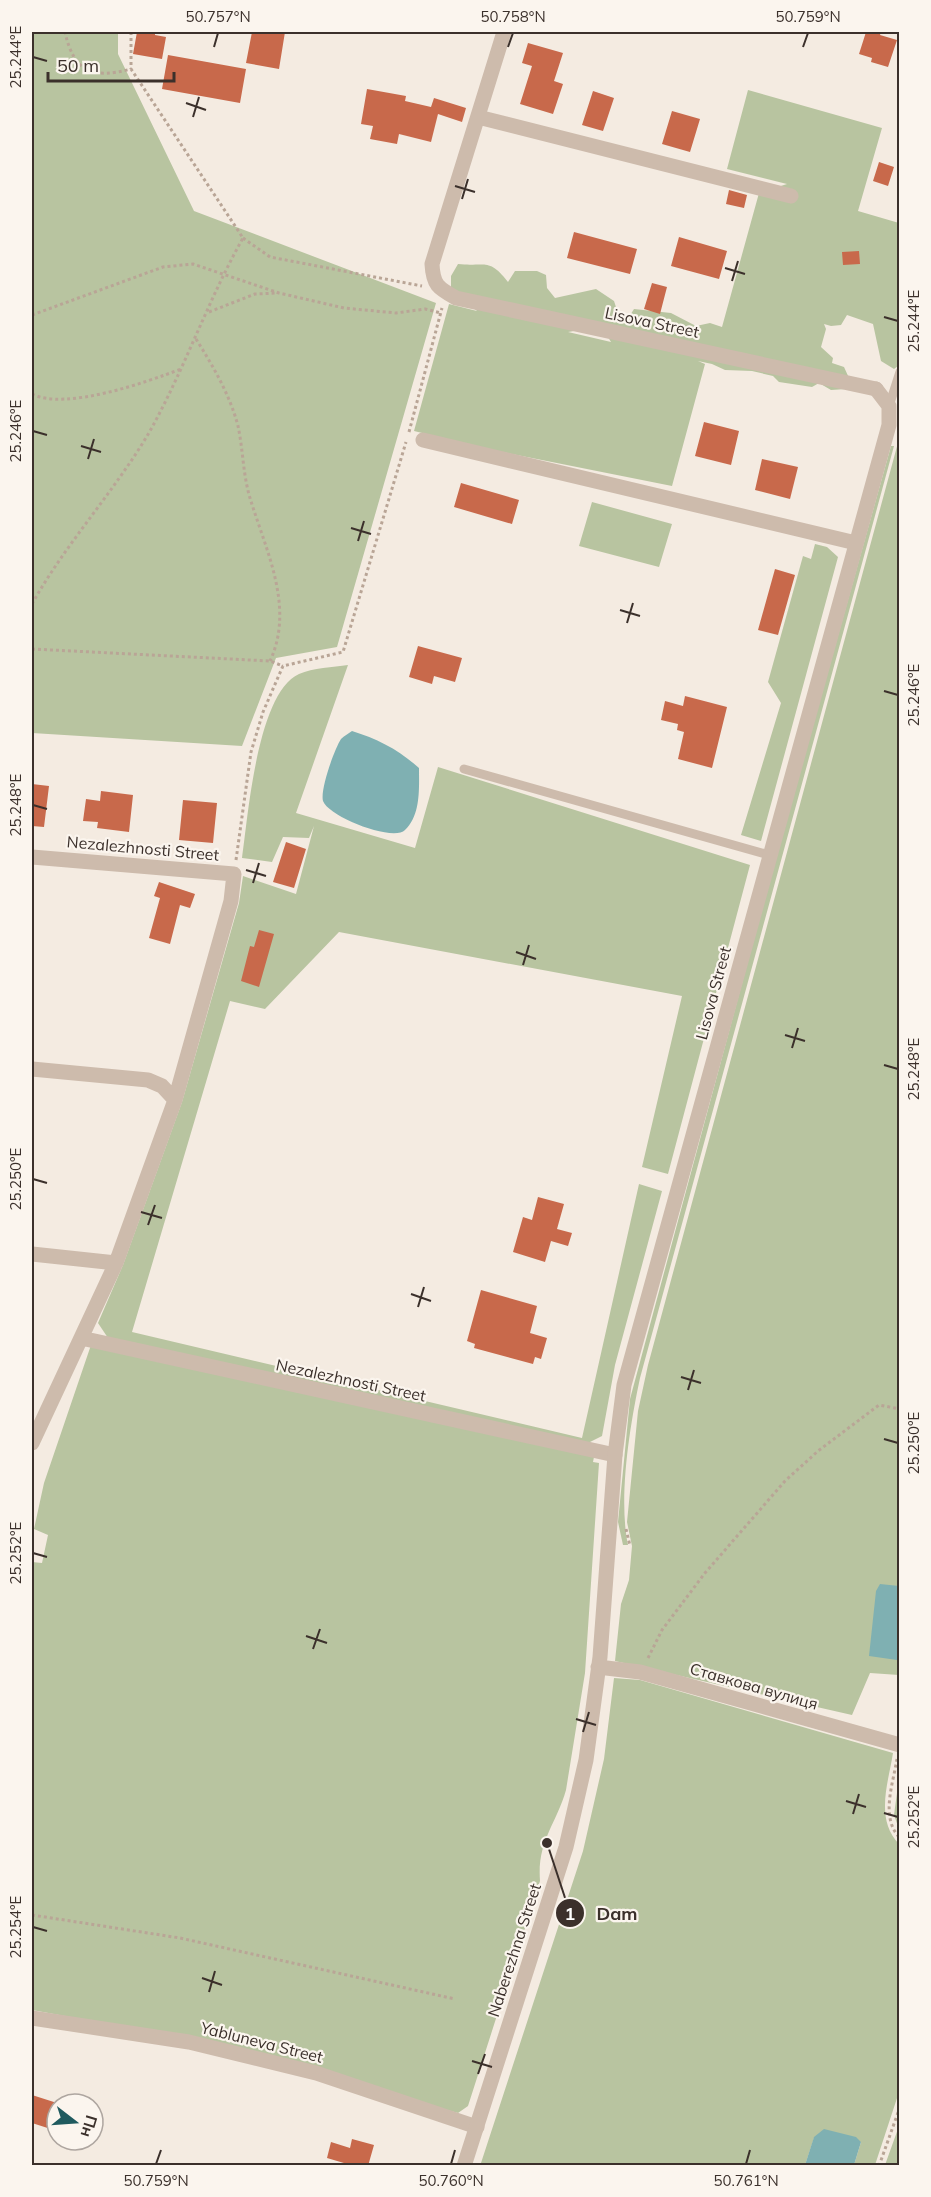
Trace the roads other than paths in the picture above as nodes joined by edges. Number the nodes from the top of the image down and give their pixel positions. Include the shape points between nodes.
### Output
1 (504, 32) edge
2 (478, 117) junction
3 (791, 196) dead end
4 (900, 372) edge
5 (892, 416) edge
6 (423, 440) dead end
7 (856, 543) junction
8 (464, 769) dead end
9 (769, 855) junction
10 (32, 857) edge
11 (32, 1069) edge
12 (175, 1100) junction
13 (32, 1254) edge
14 (116, 1263) junction
15 (81, 1338) junction
16 (32, 1443) edge
17 (615, 1455) junction
18 (598, 1667) junction
19 (899, 1745) edge
20 (32, 2018) edge
21 (477, 2127) junction
22 (464, 2166) edge

1 - 2 street
2 - 3 street
2 - 5 street, Lisova Street via 432,264 433,279 447,293 551,320 876,389
4 - 5 lane
5 - 7 street, Lisova Street
6 - 7 street
7 - 9 street, Lisova Street
8 - 9 lane
9 - 17 street, Lisova Street via 624,1385
10 - 12 street, Nezalezhnosti Street via 234,874 231,901
11 - 12 street via 148,1080 162,1086
12 - 14 street, Nezalezhnosti Street
13 - 14 street
14 - 15 street, Nezalezhnosti Street
15 - 16 street, Nezalezhnosti Street
15 - 17 street, Nezalezhnosti Street
17 - 18 street, Naberezhna Street
18 - 19 street, Ставкова вулиця via 640,1672
18 - 21 street, Naberezhna Street via 586,1760 566,1847
20 - 21 street, Yabluneva Street via 189,2042 282,2064
21 - 22 street, Naberezhna Street

